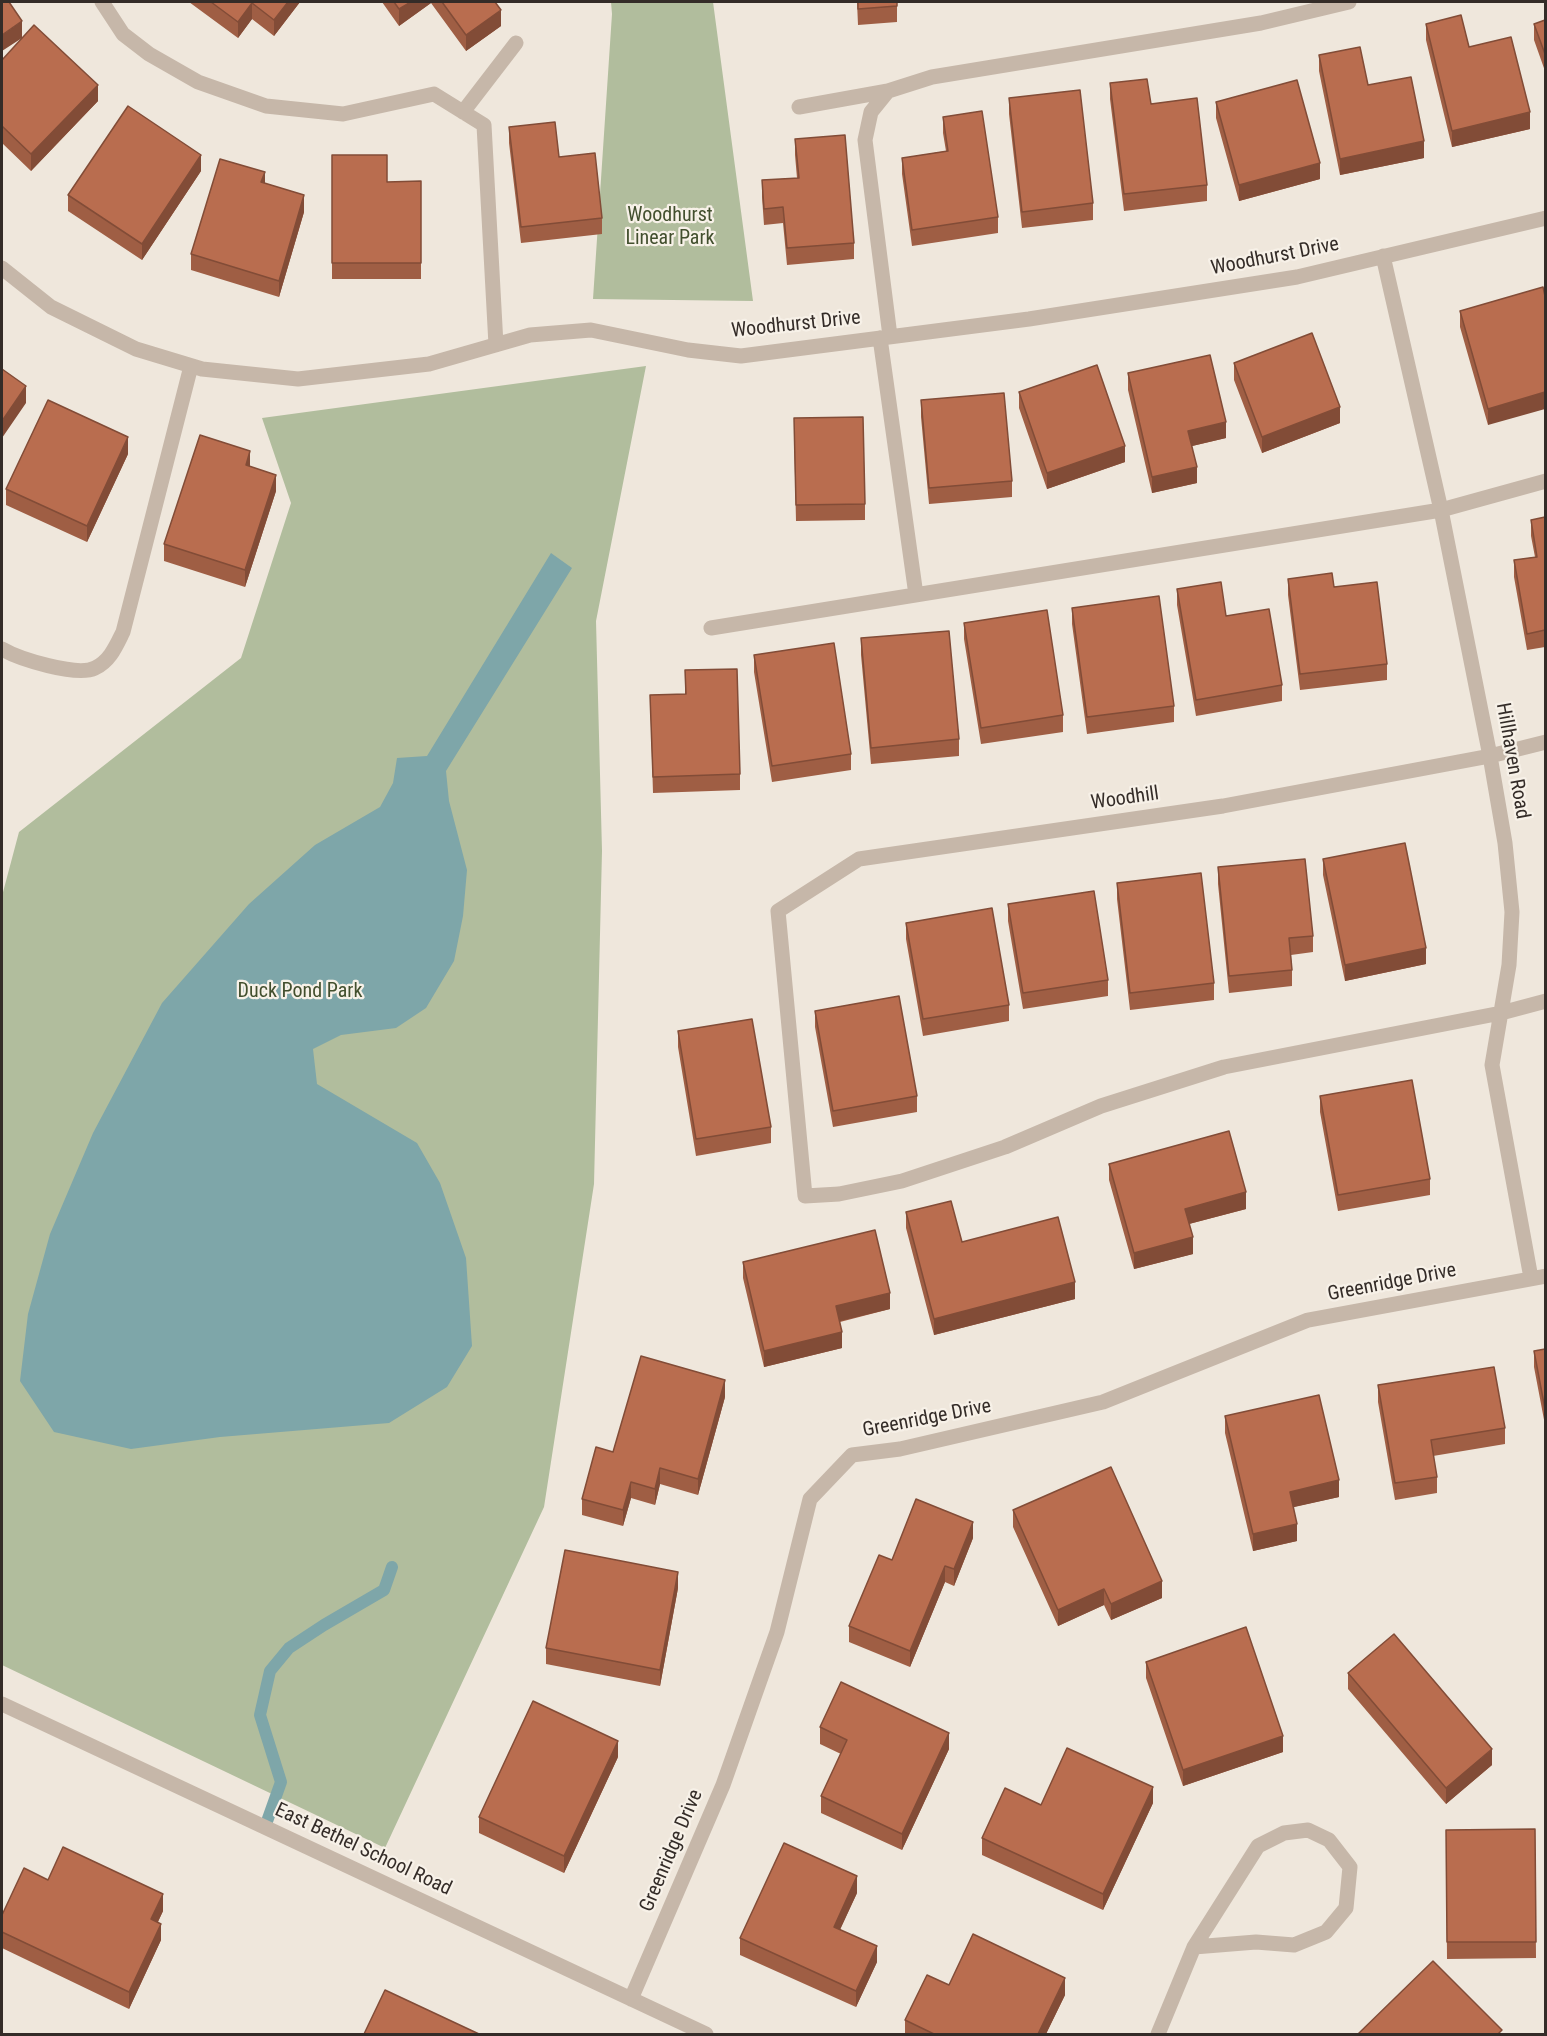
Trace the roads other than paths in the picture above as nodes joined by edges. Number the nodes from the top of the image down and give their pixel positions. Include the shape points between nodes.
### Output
1 (102, 2) edge
2 (1349, 2) edge
3 (516, 44) dead end
4 (888, 91) junction
5 (799, 107) dead end
6 (463, 112) junction
7 (1545, 218) edge
8 (1383, 256) junction
9 (2, 268) edge
10 (885, 337) junction
11 (496, 345) junction
12 (192, 366) junction
13 (1545, 481) edge
14 (1441, 510) junction
15 (916, 595) junction
16 (711, 628) dead end
17 (2, 649) edge
18 (1545, 741) edge
19 (1490, 756) junction
20 (1545, 1001) edge
21 (1501, 1013) junction
22 (1538, 1277) edge
23 (2, 1704) edge
24 (1194, 1947) junction
25 (631, 1999) junction
26 (706, 2034) edge
27 (1158, 2034) edge

1 - 6 street via 123,34 148,54 198,82 266,106 343,114 434,94
2 - 4 street via 1261,23 932,76
3 - 6 street
4 - 5 street
4 - 10 street via 871,112 866,140
6 - 11 street via 484,125
7 - 8 street, Woodhurst Drive
8 - 10 street, Woodhurst Drive via 1297,277
8 - 14 street, Hillhaven Road
9 - 12 street, Woodhurst Drive via 51,307 136,349
10 - 11 street, Woodhurst Drive via 741,356 688,350 591,330 530,335
10 - 15 street
11 - 12 street, Woodhurst Drive via 429,364 298,379
12 - 17 street via 123,632 113,654 95,669 66,671
13 - 14 street
14 - 15 street
14 - 19 street, Hillhaven Road
15 - 16 street
18 - 19 street, Woodhill
19 - 21 street, Hillhaven Road via 1512,912
19 - 21 street, Woodhill via 1223,806 859,859 778,912 805,1196 839,1194 902,1181 1005,1147 1101,1106 1224,1067
20 - 21 street
21 - 22 street, Hillhaven Road via 1492,1065
22 - 25 street, Greenridge Drive via 1308,1320 1103,1402 900,1449 852,1455 810,1499 777,1632 723,1785
23 - 25 street, East Bethel School Road
24 - 24 street via 1258,1846 1284,1833 1308,1830 1329,1840 1350,1867 1346,1908 1326,1932 1294,1945 1256,1942
24 - 27 street
25 - 26 street, East Bethel School Road

